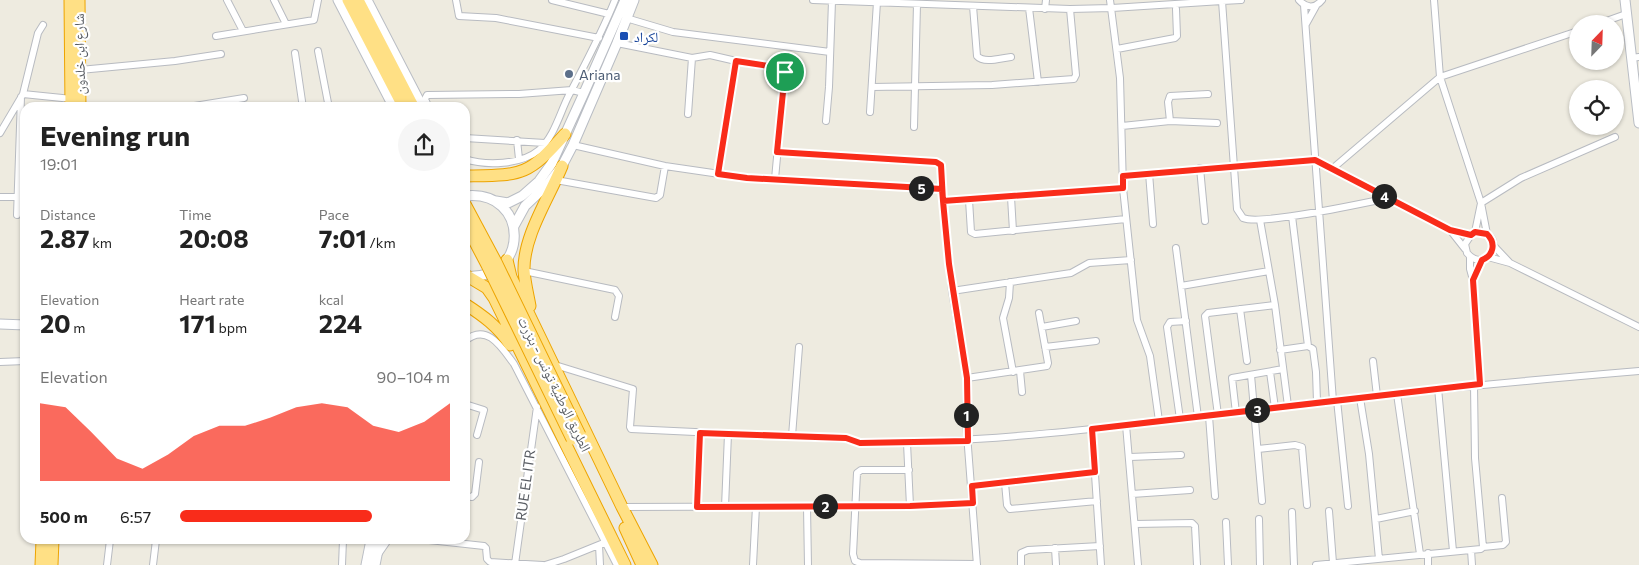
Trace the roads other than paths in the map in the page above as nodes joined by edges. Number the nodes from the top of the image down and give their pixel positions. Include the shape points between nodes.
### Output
1 (70, 0) edge
2 (79, 0) edge
3 (227, 0) edge
4 (274, 0) edge
5 (318, 0) edge
6 (338, 0) edge
7 (348, 0) edge
8 (358, 0) edge
9 (366, 0) edge
10 (456, 0) edge
11 (552, 0) edge
12 (615, 0) edge
13 (625, 0) edge
14 (634, 0) edge
15 (813, 0) edge
16 (1046, 0) edge
17 (1110, 0) edge
18 (1212, 0) edge
19 (1241, 0) edge
20 (1322, 0) edge
21 (1434, 0) edge
22 (1625, 0) edge
23 (832, 1) edge
24 (1222, 1) edge
25 (1299, 1) edge
26 (877, 2) junction
27 (917, 4) junction
28 (973, 6) junction
29 (1316, 6) junction
30 (1030, 8) junction
31 (1112, 8) junction
32 (1045, 9) junction
33 (1070, 9) junction
34 (1176, 9) dead end
35 (609, 14) junction
36 (1626, 14) joint
37 (626, 18) junction
38 (286, 24) junction
39 (1306, 24) junction
40 (43, 25) dead end
41 (243, 31) junction
42 (1569, 34) edge
43 (216, 36) dead end
44 (599, 38) junction
45 (617, 43) junction
46 (1117, 48) junction
47 (318, 51) dead end
48 (830, 52) junction
49 (295, 53) dead end
50 (221, 54) dead end
51 (1011, 57) dead end
52 (692, 58) junction
53 (1635, 58) edge
54 (736, 61) junction
55 (80, 70) junction
56 (1440, 77) junction
57 (1038, 82) junction
58 (398, 86) junction
59 (872, 87) junction
60 (914, 87) junction
61 (572, 90) junction
62 (584, 93) junction
63 (1208, 94) dead end
64 (22, 96) junction
65 (244, 98) dead end
66 (22, 102) edge
67 (68, 102) edge
68 (76, 102) edge
69 (76, 102) edge
70 (219, 102) edge
71 (302, 102) edge
72 (328, 102) edge
73 (391, 102) edge
74 (402, 102) edge
75 (410, 102) edge
76 (420, 102) edge
77 (426, 102) edge
78 (870, 112) dead end
79 (688, 114) dead end
80 (826, 122) dead end
81 (1170, 122) junction
82 (1217, 123) dead end
83 (1639, 123) edge
84 (1122, 126) junction
85 (914, 127) dead end
86 (0, 133) edge
87 (566, 134) junction
88 (1615, 137) dead end
89 (470, 138) edge
90 (517, 140) junction
91 (545, 143) junction
92 (573, 145) junction
93 (20, 146) edge
94 (777, 152) junction
95 (519, 159) junction
96 (470, 160) edge
97 (1315, 160) junction
98 (562, 166) junction
99 (664, 166) junction
100 (1234, 167) junction
101 (1200, 168) junction
102 (1332, 169) junction
103 (1149, 173) junction
104 (718, 174) junction
105 (1123, 176) junction
106 (775, 179) junction
107 (556, 180) junction
108 (470, 181) edge
109 (1123, 188) junction
110 (942, 189) junction
111 (470, 192) edge
112 (476, 195) junction
113 (470, 196) edge
114 (0, 197) edge
115 (18, 197) junction
116 (1011, 197) junction
117 (1389, 198) junction
118 (968, 200) junction
119 (496, 201) junction
120 (943, 201) junction
121 (1481, 203) junction
122 (1319, 211) junction
123 (470, 213) edge
124 (17, 215) dead end
125 (1292, 216) junction
126 (1126, 219) junction
127 (1205, 220) dead end
128 (1260, 220) junction
129 (1153, 224) dead end
130 (514, 226) junction
131 (1450, 230) junction
132 (1013, 231) junction
133 (470, 232) edge
134 (1473, 234) junction
135 (1487, 234) junction
136 (1493, 246) junction
137 (1176, 248) dead end
138 (1465, 249) junction
139 (1470, 257) junction
140 (1485, 258) junction
141 (507, 260) junction
142 (1131, 260) junction
143 (1510, 263) junction
144 (524, 271) junction
145 (1269, 271) junction
146 (470, 276) edge
147 (470, 278) edge
148 (1473, 280) junction
149 (1010, 282) junction
150 (1181, 286) junction
151 (952, 291) junction
152 (1275, 305) junction
153 (470, 307) edge
154 (1240, 309) junction
155 (1039, 312) dead end
156 (614, 317) dead end
157 (1076, 321) dead end
158 (1186, 321) junction
159 (0, 324) edge
160 (20, 325) edge
161 (1042, 328) junction
162 (1639, 328) edge
163 (470, 338) edge
164 (1096, 341) dead end
165 (1308, 346) junction
166 (799, 347) dead end
167 (1045, 347) junction
168 (1280, 350) junction
169 (548, 352) junction
170 (1247, 360) dead end
171 (20, 361) edge
172 (1373, 361) dead end
173 (0, 362) edge
174 (554, 365) junction
175 (1283, 370) junction
176 (530, 371) junction
177 (1016, 371) junction
178 (1639, 371) edge
179 (1270, 372) junction
180 (1251, 375) junction
181 (967, 378) junction
182 (1477, 384) junction
183 (1438, 388) junction
184 (1022, 392) dead end
185 (1397, 394) junction
186 (1377, 396) junction
187 (1360, 398) junction
188 (1335, 400) junction
189 (1317, 402) junction
190 (470, 406) edge
191 (537, 406) junction
192 (1288, 406) junction
193 (1275, 408) junction
194 (1255, 411) junction
195 (1236, 413) junction
196 (1218, 415) junction
197 (1209, 416) junction
198 (1198, 417) junction
199 (1180, 419) junction
200 (1159, 421) junction
201 (1126, 425) junction
202 (1092, 429) junction
203 (700, 433) junction
204 (728, 434) junction
205 (477, 435) dead end
206 (792, 436) junction
207 (576, 437) junction
208 (968, 441) junction
209 (907, 443) junction
210 (1258, 449) junction
211 (1181, 455) dead end
212 (1130, 457) junction
213 (479, 462) dead end
214 (909, 470) junction
215 (1095, 472) junction
216 (1005, 483) junction
217 (972, 486) junction
218 (1190, 490) dead end
219 (1132, 494) junction
220 (1215, 496) dead end
221 (470, 497) edge
222 (1502, 498) dead end
223 (1097, 501) junction
224 (1262, 501) dead end
225 (973, 503) junction
226 (1307, 505) dead end
227 (756, 506) junction
228 (855, 506) junction
229 (910, 506) junction
230 (1348, 506) dead end
231 (622, 507) junction
232 (697, 507) junction
233 (725, 507) junction
234 (807, 507) junction
235 (1329, 511) dead end
236 (1415, 511) junction
237 (1292, 512) dead end
238 (1258, 519) dead end
239 (1376, 519) junction
240 (1226, 522) dead end
241 (1135, 524) junction
242 (606, 542) junction
243 (42, 544) edge
244 (52, 544) edge
245 (110, 544) edge
246 (156, 544) edge
247 (343, 544) edge
248 (370, 544) edge
249 (379, 544) edge
250 (385, 544) edge
251 (466, 544) edge
252 (599, 545) junction
253 (1100, 546) junction
254 (1483, 547) junction
255 (1055, 548) junction
256 (1471, 550) junction
257 (1453, 551) junction
258 (1428, 553) junction
259 (378, 554) junction
260 (1420, 554) junction
261 (1379, 559) junction
262 (1394, 561) edge
263 (565, 562) edge
264 (1333, 563) junction
265 (1354, 563) edge
266 (504, 564) edge
267 (515, 564) edge
268 (41, 565) edge
269 (52, 565) edge
270 (107, 565) edge
271 (153, 565) edge
272 (342, 565) edge
273 (366, 565) edge
274 (375, 565) edge
275 (544, 565) edge
276 (600, 565) edge
277 (617, 565) edge
278 (625, 565) edge
279 (633, 565) edge
280 (642, 565) edge
281 (652, 565) edge
282 (753, 565) edge
283 (808, 565) edge
284 (977, 565) edge
285 (1021, 565) edge
286 (1056, 565) edge
287 (1101, 565) edge
288 (1138, 565) edge
289 (1197, 565) edge
290 (1228, 565) edge
291 (1260, 565) edge
292 (1294, 565) edge
293 (1316, 565) edge
294 (1428, 565) edge
295 (1472, 565) edge

1 - 68 highway, شارع ابن خلدون
2 - 55 highway, شارع ابن خلدون
3 - 41 street
4 - 38 street
5 - 38 street via 314,20
6 - 73 street
7 - 58 highway
8 - 58 highway
9 - 76 street
10 - 44 street via 459,16 496,18
11 - 35 street
12 - 35 street
13 - 62 street
14 - 37 street
15 - 23 street
16 - 32 street
17 - 31 street
18 - 24 street
18 - 31 street
19 - 24 street
20 - 29 street
21 - 56 street
22 - 36 street
23 - 26 street
23 - 48 street
24 - 100 street
25 - 29 street via 1310,7
25 - 39 street
26 - 27 street
26 - 59 street
27 - 28 street
27 - 60 street
28 - 30 street
28 - 51 street via 978,58
29 - 39 street
30 - 32 street
30 - 57 street
31 - 33 street
31 - 46 street
32 - 33 street
33 - 57 street via 1076,77
34 - 46 street via 1178,36 1175,38
35 - 44 street
36 - 53 street
37 - 45 street
37 - 48 street via 673,32
38 - 41 street
39 - 97 street
40 - 64 street via 38,33
41 - 43 street
42 - 56 street
44 - 61 street
45 - 52 street
45 - 92 street
46 - 84 street
47 - 72 street
48 - 80 street
49 - 71 street
50 - 55 street
52 - 54 street via 710,55
52 - 79 street
53 - 83 street
54 - 94 street via 784,70
54 - 104 street
55 - 69 highway, شارع ابن خلدون
56 - 102 street
56 - 121 street
57 - 60 street
58 - 74 highway
58 - 75 highway
59 - 60 street
59 - 78 street
60 - 85 street
61 - 62 street
61 - 77 street via 426,95
61 - 91 street
62 - 87 street
63 - 81 street via 1170,96
64 - 66 street
64 - 67 street
64 - 86 street
65 - 70 street
81 - 82 street
81 - 84 street
84 - 105 street
87 - 108 highway via 538,163 522,172
87 - 119 street via 552,163 531,189 515,201
88 - 121 street via 1521,178
89 - 90 street
90 - 91 street
90 - 95 street
91 - 95 street
92 - 98 street
92 - 99 street
93 - 115 street
94 - 106 street
94 - 110 street via 936,162 942,169
95 - 96 street via 504,162
97 - 100 street
97 - 102 street
97 - 122 street
98 - 107 highway
98 - 130 street via 526,206
99 - 104 street
99 - 107 street via 660,195 656,198
100 - 101 street
100 - 128 street via 1239,214 1247,220
101 - 103 street
101 - 127 street
102 - 117 street
103 - 105 street
103 - 129 street
104 - 106 street
105 - 109 street
106 - 110 street
107 - 144 highway via 532,234
109 - 116 street
109 - 126 street
110 - 120 street
111 - 112 street
112 - 113 street
112 - 119 street
114 - 115 street
115 - 124 street
116 - 118 street
116 - 132 street
117 - 122 street
117 - 131 street
118 - 120 street
118 - 132 street via 972,233
119 - 130 street
120 - 151 street
121 - 134 street
121 - 135 street
122 - 125 street
122 - 188 street
123 - 207 highway, الطريق الوطنية تونس - بنزرت, bridge via 496,262
125 - 128 street
125 - 165 street
126 - 132 street
126 - 142 street
128 - 145 street
130 - 141 street via 514,244
131 - 134 street
131 - 138 street
133 - 207 highway, الطريق الوطنية تونس - بنزرت, bridge
134 - 135 street
134 - 138 street
135 - 136 street
136 - 140 street
136 - 143 street
137 - 150 street
138 - 139 street
139 - 140 street via 1476,260
139 - 148 street
140 - 143 street
140 - 148 street
141 - 146 street via 488,274
141 - 169 highway via 511,277
142 - 149 street via 1089,263 1071,274
142 - 200 street via 1137,320 1150,356
143 - 162 street
144 - 156 street via 615,290 619,296
144 - 169 highway via 531,308
145 - 150 street
145 - 152 street
147 - 176 highway via 490,293
148 - 182 street
149 - 151 street
149 - 177 street via 1010,298 1003,318
150 - 158 street
151 - 181 street
152 - 154 street
152 - 168 street
153 - 176 highway via 502,333
154 - 170 street
154 - 196 street via 1205,316
155 - 161 street
157 - 161 street
158 - 198 street
158 - 199 street via 1170,322 1167,327
159 - 160 street
161 - 167 street
163 - 191 street via 476,335 497,341
164 - 167 street
165 - 168 street
165 - 189 street via 1313,349 1315,358
166 - 206 street
167 - 177 street via 1046,366
168 - 175 street
169 - 174 highway
171 - 173 street
172 - 186 street
174 - 203 street via 633,389 631,429
174 - 231 highway
175 - 179 street
175 - 192 street
176 - 278 highway
177 - 181 street
177 - 184 street
178 - 182 street
179 - 180 street
179 - 193 street
180 - 194 street
180 - 195 street via 1232,379
181 - 208 street
182 - 183 street
182 - 254 street via 1475,458
183 - 185 street
183 - 257 street
185 - 186 street
185 - 236 street
186 - 187 street
187 - 188 street
187 - 239 street
188 - 189 street
188 - 230 street
189 - 192 street
190 - 205 street via 484,410
191 - 242 street
191 - 267 street, RUE EL ITR
192 - 193 street
193 - 194 street
194 - 195 street
194 - 210 street
195 - 196 street
196 - 197 street
197 - 198 street
197 - 220 street
198 - 199 street
199 - 200 street
200 - 201 street
201 - 202 street
201 - 212 street
202 - 208 street
202 - 215 street
203 - 204 street
203 - 232 street
204 - 206 street
204 - 233 street
206 - 209 street via 846,438 860,443
207 - 279 highway, الطريق الوطنية تونس - بنزرت
207 - 280 highway, الطريق الوطنية تونس - بنزرت
208 - 209 street
208 - 217 street
209 - 214 street
210 - 224 street
210 - 226 street via 1302,447
211 - 212 street
212 - 219 street
213 - 221 street via 475,494
214 - 228 street via 858,471
214 - 229 street
215 - 216 street
215 - 223 street
216 - 217 street
216 - 223 street via 1007,505 1014,510
217 - 225 street
218 - 219 street
219 - 241 street
222 - 254 street via 1506,542
223 - 253 street
225 - 229 street
225 - 284 street
227 - 233 street
227 - 234 street
227 - 282 street
228 - 229 street
228 - 234 street
228 - 284 street via 853,554 857,562
231 - 232 street
231 - 281 highway
232 - 233 street
234 - 283 street
235 - 264 street
236 - 239 street
236 - 260 street
237 - 292 street
238 - 291 street
239 - 261 street
240 - 290 street
241 - 288 street
241 - 289 street via 1192,523
242 - 252 street
242 - 277 street
243 - 268 highway
244 - 269 highway
245 - 270 street
246 - 271 street
247 - 272 street
248 - 273 street
249 - 259 street
250 - 259 street
251 - 266 street via 484,546 488,561
252 - 263 street
252 - 276 street
253 - 255 street
253 - 287 street
254 - 256 street
255 - 285 street via 1024,551 1021,553
255 - 286 street
256 - 257 street
256 - 295 street
257 - 258 street
258 - 260 street
258 - 294 street
259 - 274 street
260 - 262 street
261 - 262 street
261 - 265 street
263 - 275 street
264 - 265 street
264 - 293 street
266 - 267 street
267 - 275 street

